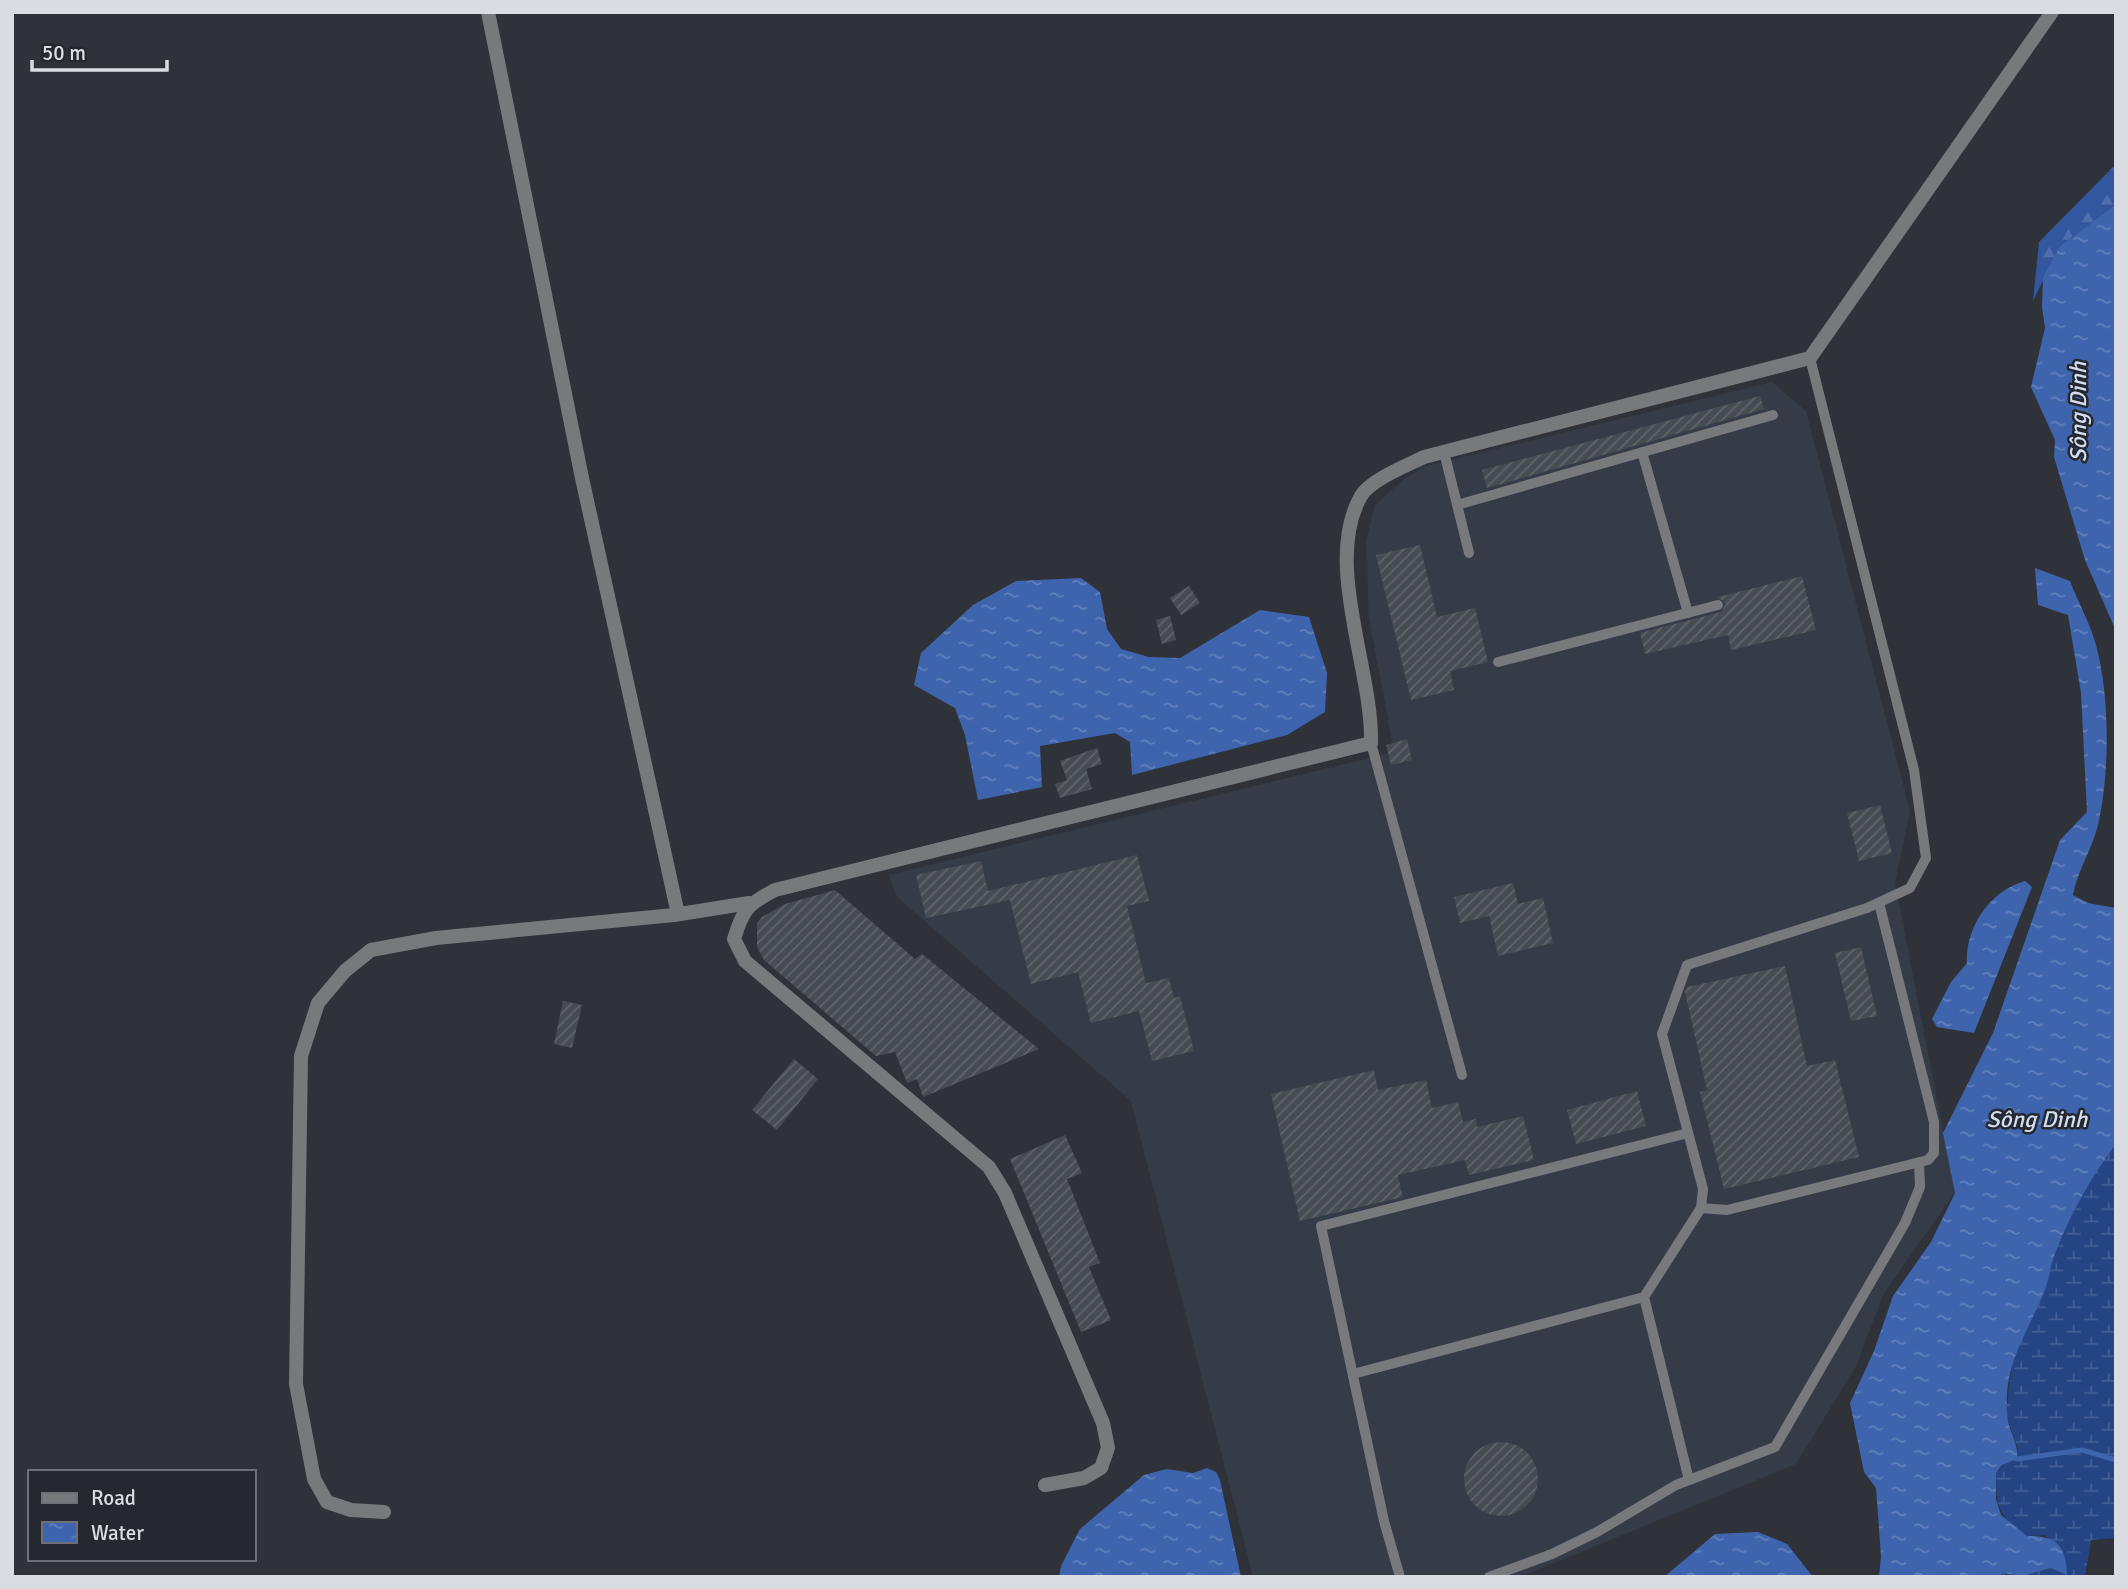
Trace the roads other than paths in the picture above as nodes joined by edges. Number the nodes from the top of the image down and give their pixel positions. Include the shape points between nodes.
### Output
1 (488, 12) edge
2 (2053, 12) edge
3 (1810, 358) junction
4 (1773, 415) dead end
5 (1444, 452) junction
6 (1642, 452) junction
7 (1457, 505) junction
8 (1469, 553) dead end
9 (1718, 606) dead end
10 (1688, 613) junction
11 (1498, 662) dead end
12 (1371, 743) junction
13 (749, 903) junction
14 (1879, 903) junction
15 (678, 914) junction
16 (1462, 1075) dead end
17 (1688, 1133) junction
18 (1919, 1162) junction
19 (1701, 1208) junction
20 (1644, 1297) junction
21 (1353, 1374) junction
22 (1689, 1480) junction
23 (1045, 1485) dead end
24 (384, 1512) dead end
25 (1400, 1577) edge
26 (1489, 1577) edge

1 - 15 street via 582,478
2 - 3 street
3 - 5 street
3 - 14 lane via 1914,770 1926,858 1910,888
4 - 6 lane
5 - 7 lane
5 - 12 street via 1388,475 1361,494 1350,527 1345,566 1372,712
6 - 7 lane
6 - 10 lane
7 - 8 lane
9 - 10 lane
10 - 11 lane
12 - 13 street via 775,890
12 - 16 lane
13 - 15 street
13 - 23 street via 734,939 745,961 989,1167 1005,1193 1103,1423 1108,1448 1101,1468 1084,1478
14 - 17 lane via 1687,965 1661,1034
14 - 18 lane via 1934,1122 1934,1153
15 - 24 street via 436,938 371,950 345,971 318,1003 301,1056 296,1384 314,1479 327,1502 351,1510
17 - 19 lane via 1703,1189
17 - 21 lane via 1321,1226
18 - 19 lane via 1727,1210
18 - 22 lane via 1920,1187 1905,1223 1775,1447
19 - 20 lane
20 - 21 lane
20 - 22 lane
21 - 25 lane
22 - 26 lane via 1552,1554

